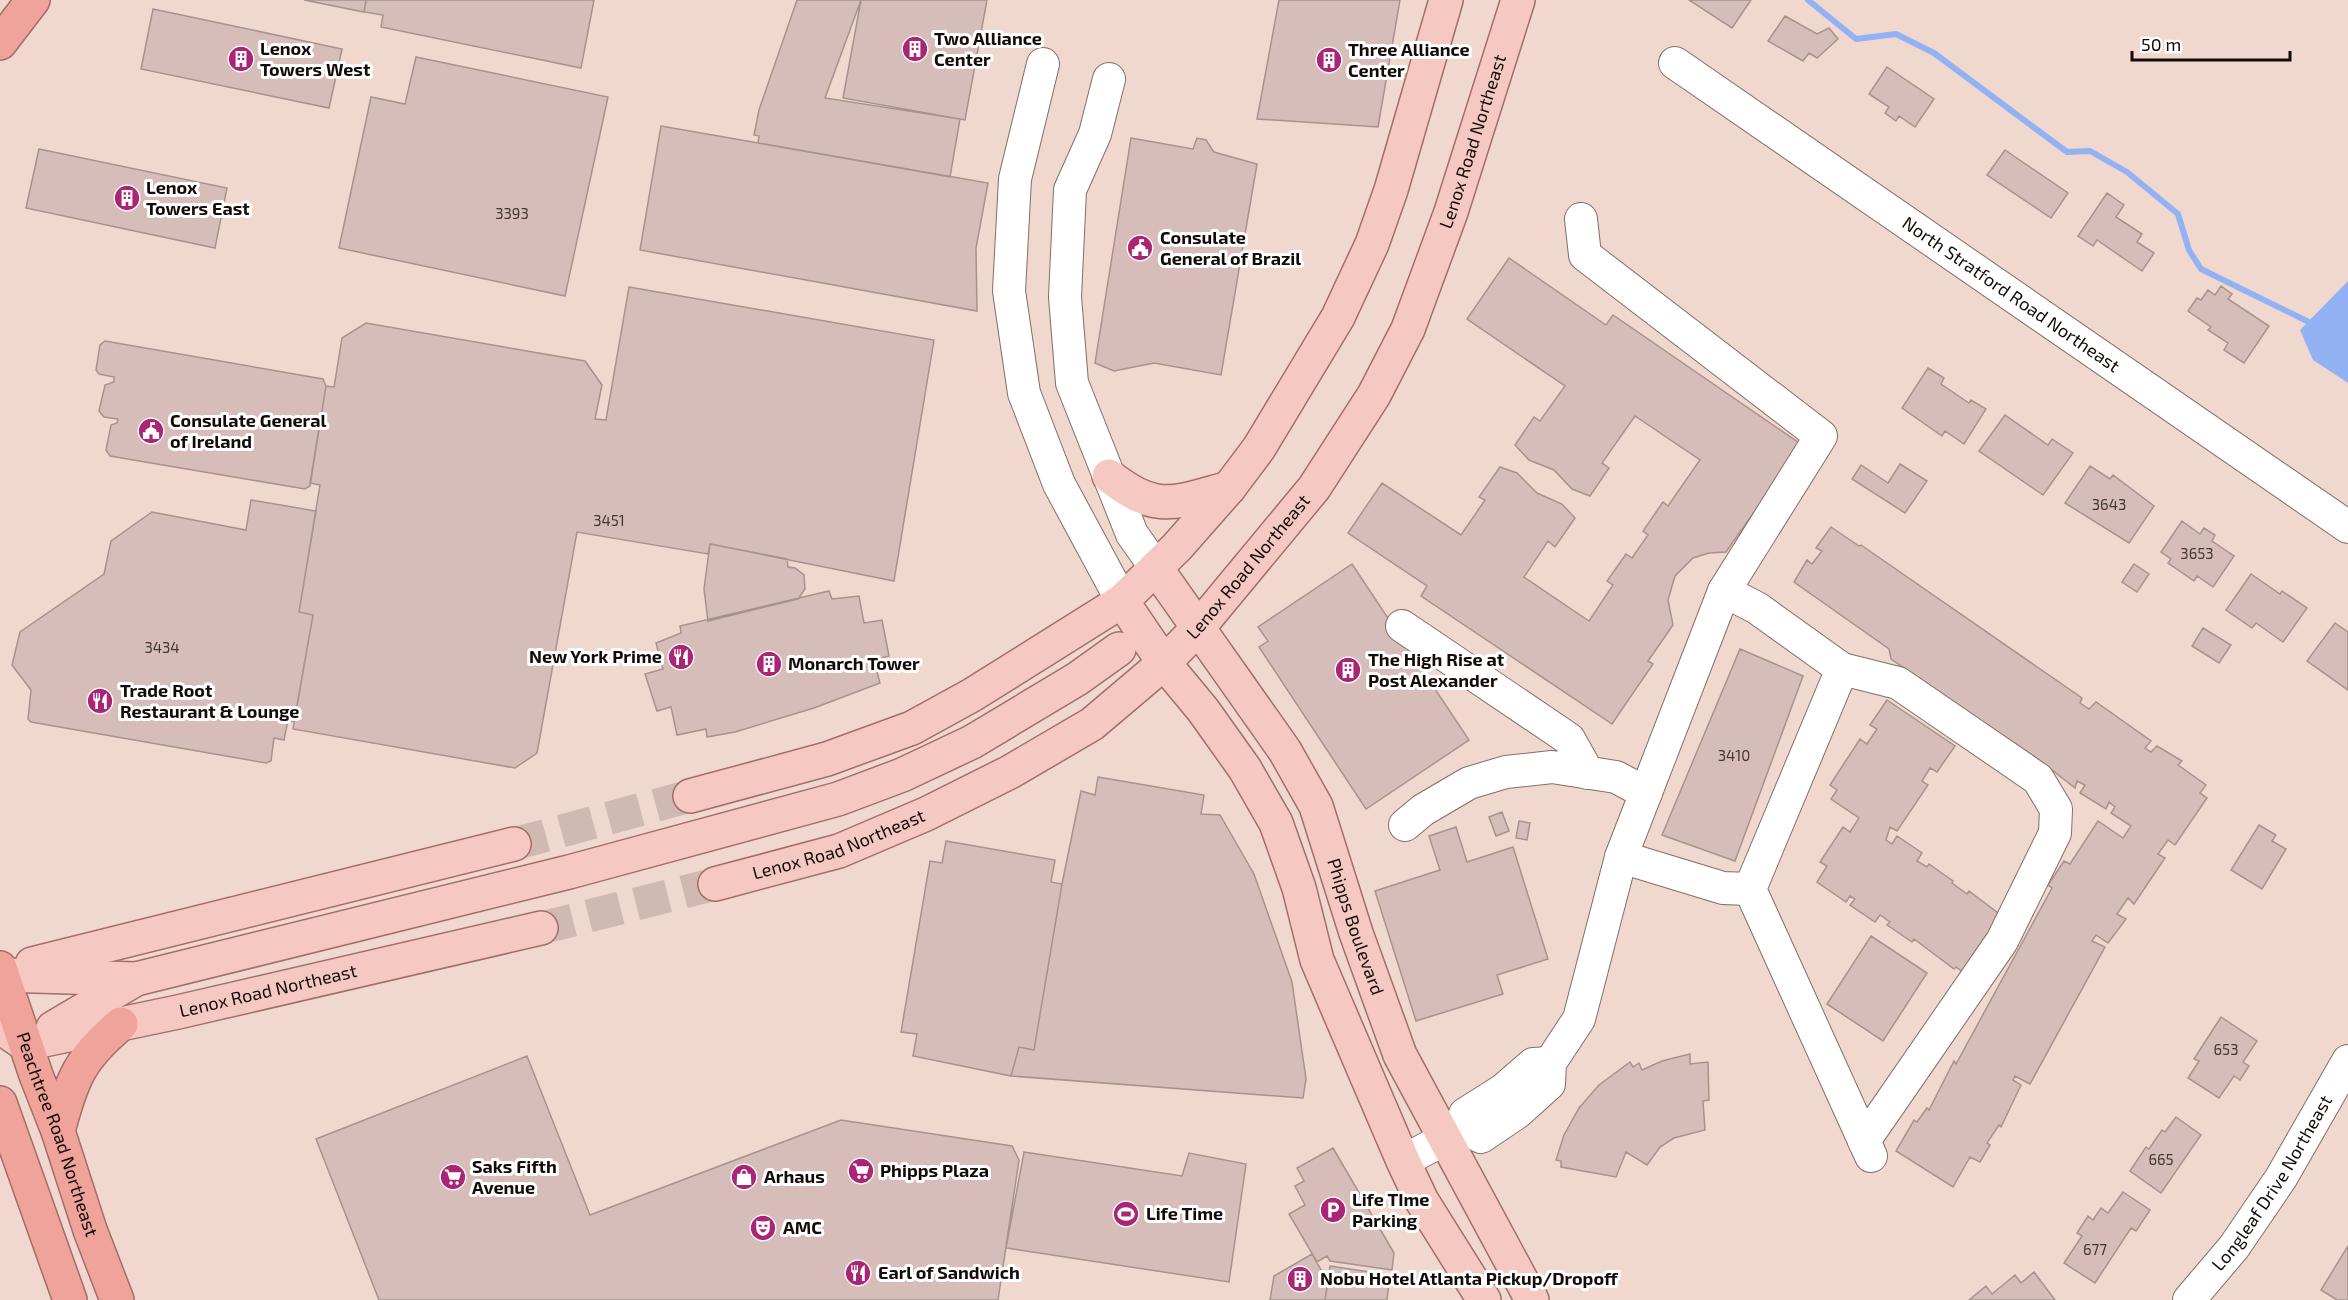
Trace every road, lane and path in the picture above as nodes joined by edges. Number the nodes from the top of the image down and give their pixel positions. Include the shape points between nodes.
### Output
1 (33, 0) edge
2 (1446, 0) edge
3 (1518, 0) edge
4 (0, 43) edge
5 (1675, 63) dead end
6 (1043, 64) dead end
7 (1109, 79) dead end
8 (1581, 219) dead end
9 (1109, 476) junction
10 (1229, 489) junction
11 (2348, 527) edge
12 (1156, 568) junction
13 (1724, 591) junction
14 (1122, 601) junction
15 (1402, 626) dead end
16 (1198, 628) junction
17 (1119, 649) junction
18 (1164, 663) junction
19 (1842, 669) junction
20 (1588, 773) junction
21 (1646, 793) junction
22 (690, 796) tunnel mouth
23 (1405, 825) dead end
24 (514, 844) tunnel mouth
25 (1621, 857) junction
26 (715, 884) tunnel mouth
27 (1750, 889) junction
28 (540, 928) tunnel mouth
29 (1, 973) edge
30 (136, 979) junction
31 (121, 1024) junction
32 (13, 1036) edge
33 (2348, 1061) edge
34 (0, 1103) edge
35 (58, 1131) junction
36 (1453, 1135) junction
37 (1403, 1161) junction
38 (70, 1300) edge
39 (117, 1300) edge
40 (1484, 1300) edge
41 (1532, 1300) edge
42 (2188, 1300) edge

1 - 4 highway
2 - 10 main road via 1372,244 1338,317
3 - 16 main road, Lenox Road Northeast via 1440,245 1404,339 1374,395 1314,488
5 - 11 street, North Stratford Road Northeast
6 - 14 street via 1015,178 1009,291 1024,393 1059,484
7 - 9 street via 1095,134 1070,190 1065,297 1072,383
8 - 13 street via 1585,255 1821,436
9 - 10 main road via 1133,495 1168,504
9 - 12 street via 1132,534
10 - 12 main road
12 - 14 main road
12 - 16 main road, Phipps Boulevard
13 - 19 street via 1758,608
13 - 21 street
14 - 17 main road
14 - 18 main road
14 - 22 main road via 912,728 827,759
15 - 20 street via 1569,739
16 - 18 main road, Lenox Road Northeast
16 - 36 main road, Phipps Boulevard via 1285,751 1316,806 1400,1055
17 - 18 main road
17 - 30 main road via 972,742 902,776 838,799 569,872
18 - 26 main road, Lenox Road Northeast via 1092,724 1010,772 926,814 839,851
18 - 37 main road via 1245,769 1276,823 1299,888 1317,960
19 - 27 street
19 - 27 street via 1898,683 2038,779 2056,810 2055,833 2002,941 1868,1151
20 - 21 street via 1616,777
20 - 23 street via 1552,766 1506,772 1469,783
21 - 25 street
24 - 29 main road
25 - 27 street via 1723,888
25 - 36 street via 1579,1019 1550,1064 1549,1084 1518,1112 1481,1137 1469,1131
28 - 31 main road, Lenox Road Northeast
29 - 30 main road
29 - 32 highway, Peachtree Road Northeast
30 - 32 main road
31 - 32 main road, Lenox Road Northeast
31 - 35 highway via 91,1051 75,1073
32 - 35 highway, Peachtree Road Northeast
33 - 42 street, Longleaf Drive Northeast via 2281,1178 2234,1247
34 - 38 highway
35 - 39 highway, Peachtree Road Northeast
36 - 37 street
36 - 41 main road, Phipps Boulevard
37 - 40 main road via 1422,1201

